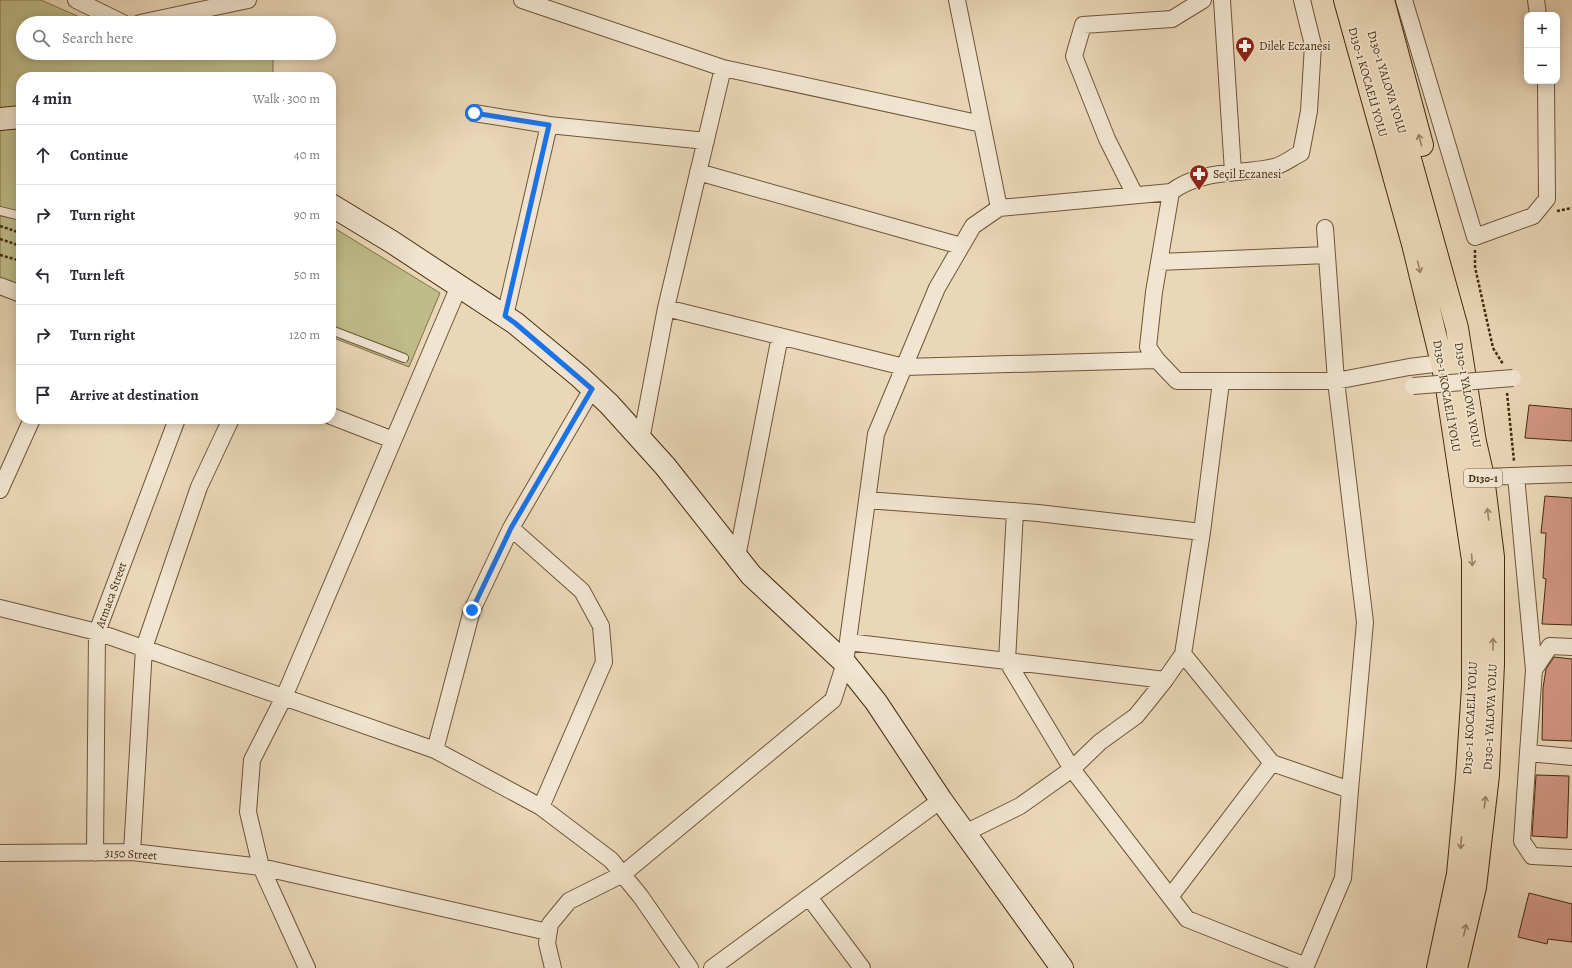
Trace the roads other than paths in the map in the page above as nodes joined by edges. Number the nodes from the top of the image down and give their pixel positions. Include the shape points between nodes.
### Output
1 (76, 0) edge
2 (248, 0) edge
3 (522, 0) edge
4 (957, 0) edge
5 (1203, 0) edge
6 (1222, 0) edge
7 (1302, 0) edge
8 (1332, 0) edge
9 (1344, 0) edge
10 (1363, 0) edge
11 (1383, 0) edge
12 (1404, 0) edge
13 (1536, 0) edge
14 (1538, 12) edge
15 (109, 16) edge
16 (173, 16) edge
17 (723, 68) junction
18 (1546, 84) edge
19 (474, 113) dead end
20 (16, 117) edge
21 (0, 119) edge
22 (982, 124) junction
23 (549, 125) junction
24 (706, 141) junction
25 (698, 172) junction
26 (1233, 172) junction
27 (1171, 192) junction
28 (1134, 195) junction
29 (336, 208) edge
30 (999, 208) junction
31 (0, 210) edge
32 (16, 215) edge
33 (1325, 228) dead end
34 (1422, 239) junction
35 (961, 246) junction
36 (1327, 255) junction
37 (1159, 262) junction
38 (0, 286) edge
39 (459, 286) junction
40 (16, 292) edge
41 (666, 308) junction
42 (505, 316) junction
43 (336, 332) edge
44 (780, 336) junction
45 (404, 358) dead end
46 (1157, 360) junction
47 (1442, 363) junction
48 (904, 367) junction
49 (1508, 380) road end
50 (1336, 381) junction
51 (1221, 382) junction
52 (1413, 386) dead end
53 (592, 389) junction
54 (336, 418) edge
55 (30, 424) edge
56 (175, 424) edge
57 (229, 424) edge
58 (393, 440) junction
59 (641, 440) junction
60 (1572, 474) edge
61 (1516, 476) junction
62 (1483, 477) junction
63 (0, 490) edge
64 (867, 500) junction
65 (1015, 511) junction
66 (511, 528) junction
67 (1202, 532) junction
68 (737, 557) junction
69 (0, 608) edge
70 (97, 632) junction
71 (1572, 647) edge
72 (144, 648) junction
73 (847, 652) junction
74 (1183, 654) junction
75 (1007, 661) junction
76 (1534, 670) junction
77 (1165, 680) junction
78 (284, 697) junction
79 (435, 750) junction
80 (1528, 754) junction
81 (1572, 757) edge
82 (1272, 763) junction
83 (1072, 769) junction
84 (1350, 790) junction
85 (941, 800) junction
86 (541, 807) junction
87 (965, 833) junction
88 (132, 852) junction
89 (0, 853) edge
90 (94, 853) junction
91 (1572, 858) edge
92 (261, 867) junction
93 (623, 874) junction
94 (809, 897) junction
95 (1170, 897) junction
96 (548, 932) junction
97 (1306, 967) edge
98 (307, 968) edge
99 (553, 968) edge
100 (690, 968) edge
101 (712, 968) edge
102 (862, 968) edge
103 (1062, 968) edge
104 (1438, 968) edge
105 (1456, 968) edge

1 - 15 street
2 - 16 street
3 - 17 street
4 - 22 street
5 - 28 street via 1172,19 1083,25 1074,56 1107,139
6 - 26 street
7 - 26 street via 1313,45 1309,111 1301,153 1276,167
8 - 34 highway via 1381,159
9 - 34 highway, D130-1 KOCAELİ YOLU / D130-1
10 - 34 highway, D130-1 YALOVA YOLU / D130-1 via 1398,116
34 -> 11 highway via 1422,146
12 - 18 street via 1475,237 1533,216 1547,199
13 - 14 street
17 - 22 street
17 - 24 street
19 - 23 street
20 - 21 street
22 - 30 street
23 - 24 street
23 - 42 street
24 - 25 street
25 - 35 street
25 - 41 street
26 - 27 street via 1182,183
27 - 28 street
27 - 37 street
28 - 30 street
29 - 39 street
30 - 35 street via 973,226
31 - 32 lane
33 - 36 street
34 -> 47 highway, D130-1 KOCAELİ YOLU / D130-1
34 - 62 highway, D130-1 YALOVA YOLU / D130-1 via 1456,328
35 - 48 street via 937,288
36 - 37 street
36 - 50 street
37 - 46 street via 1148,347
38 - 40 street
39 - 42 street
39 - 58 street
41 - 44 street
41 - 59 street
42 - 53 street
43 - 45 lane
44 - 48 street
44 - 68 street
46 - 48 street
46 - 51 street via 1178,381
47 - 50 street
47 -> 104 highway, D130-1 KOCAELİ YOLU / D130-1 via 1473,560 1473,687 1458,874
48 - 64 street via 876,434
49 - 52 street, bridge
50 - 51 street
50 - 84 street via 1365,622
51 - 67 street
53 - 59 street
53 - 66 street
54 - 58 street
55 - 63 street
56 - 70 street, Atmaca Street
57 - 72 street via 199,487
58 - 78 street
59 - 68 street via 665,466
60 - 61 street
61 - 62 street
61 - 76 street
105 -> 62 highway, D130-1 YALOVA YOLU / D130-1 via 1474,887 1488,774 1493,664 1493,557
64 - 65 street
64 - 73 street
65 - 67 street
65 - 75 street
66 - 79 street via 472,610
66 - 86 street via 582,591 601,626 604,662
67 - 74 street
68 - 73 street via 751,575
69 - 70 street
70 - 72 street
70 - 90 street, Atmaca Street
71 - 76 street via 1550,646
72 - 78 street
72 - 88 street
73 - 75 street
73 - 85 street via 876,702
73 - 93 street via 833,700
74 - 77 street
74 - 82 street
75 - 77 street
75 - 83 street
76 - 80 street
77 - 83 street via 1136,716 1100,742
78 - 79 street
78 - 92 street via 252,760 248,812
79 - 86 street
80 - 81 street
80 - 91 street via 1522,841 1532,856
82 - 84 street
82 - 95 street
83 - 87 street via 1020,806
83 - 95 street
84 - 97 street via 1343,878
85 - 87 street
85 - 94 street
86 - 93 street via 611,860
87 - 103 street
88 - 90 street, 3150 Street
88 - 92 street, 3150 Street
89 - 90 street, 3150 Street
92 - 96 street, 3150 Street
92 - 98 street
93 - 96 street via 569,901 550,924
93 - 100 street
94 - 101 street
94 - 102 street
95 - 97 street via 1187,919
96 - 99 street via 547,943

